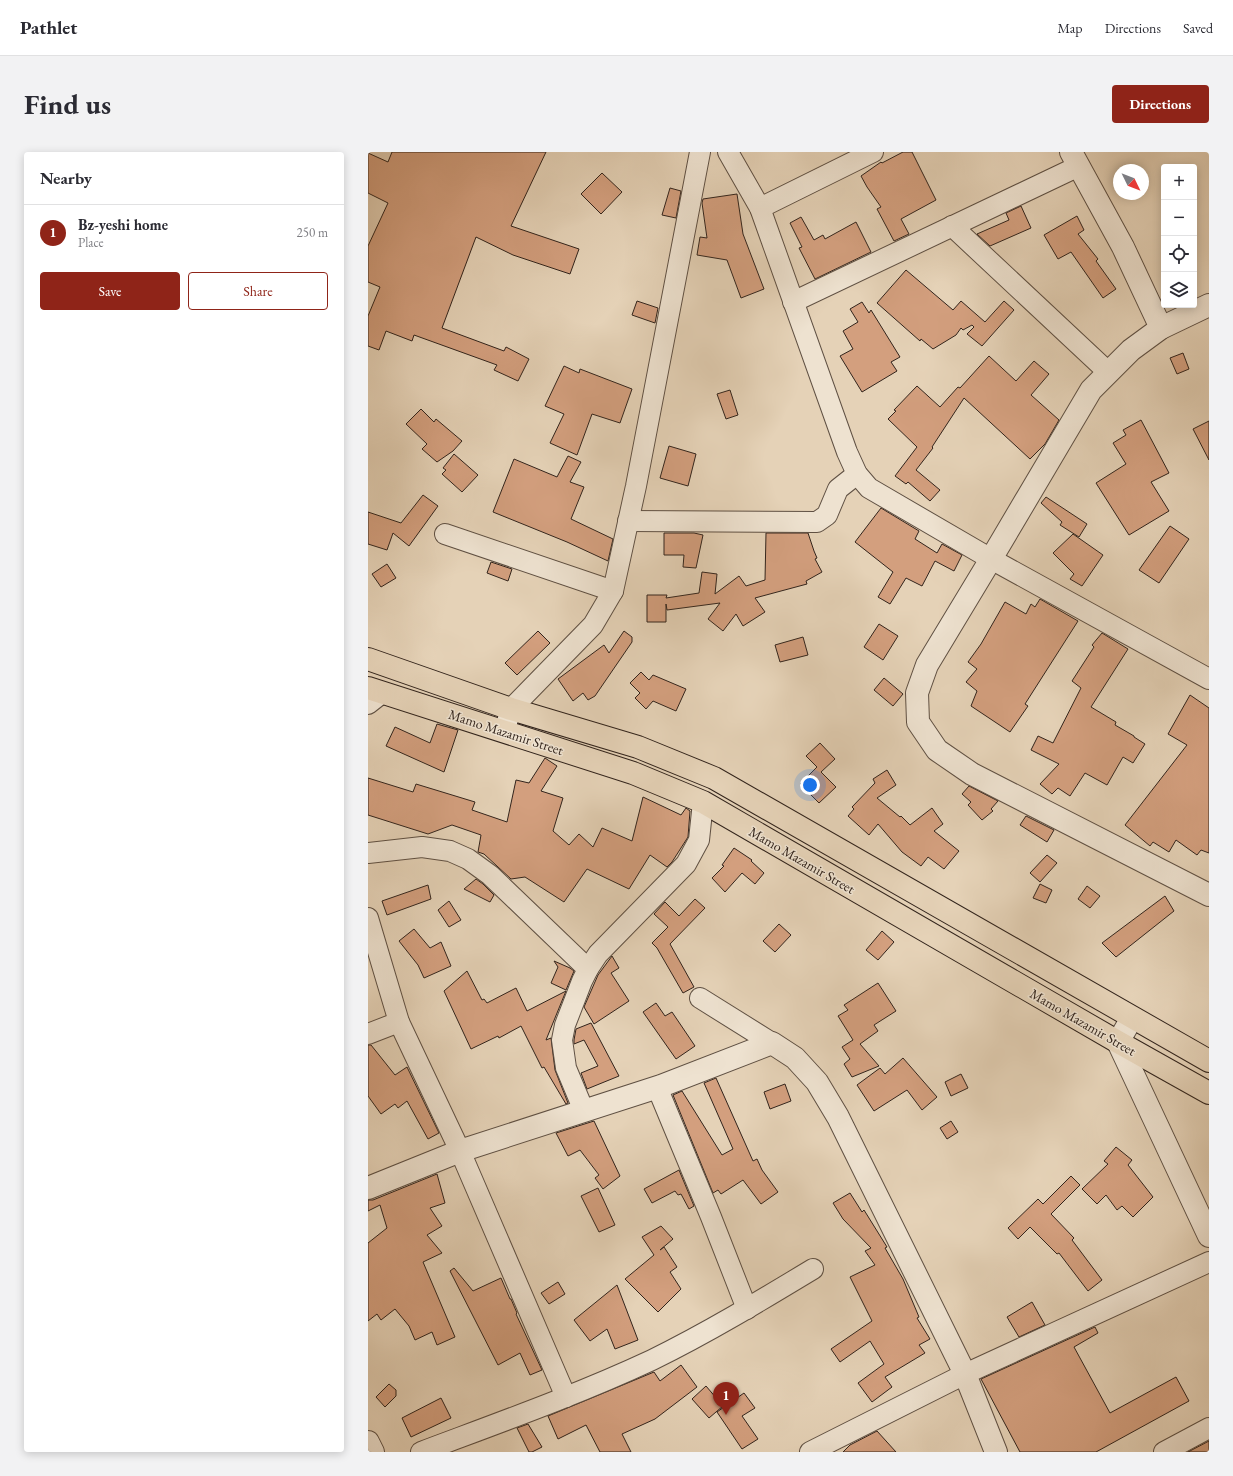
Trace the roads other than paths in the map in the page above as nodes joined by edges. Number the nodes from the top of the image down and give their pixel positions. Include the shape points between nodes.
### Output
1 (700, 152) edge
2 (728, 152) edge
3 (873, 152) edge
4 (1075, 159) edge
5 (760, 208) junction
6 (952, 226) junction
7 (793, 302) junction
8 (1209, 305) edge
9 (1161, 328) junction
10 (1108, 372) junction
11 (857, 474) junction
12 (628, 521) junction
13 (445, 534) dead end
14 (991, 559) junction
15 (613, 591) junction
16 (368, 659) edge
17 (1209, 678) edge
18 (373, 695) edge
19 (511, 708) junction
20 (504, 732) junction
21 (703, 802) junction
22 (368, 853) edge
23 (1209, 895) edge
24 (368, 918) edge
25 (588, 969) junction
26 (700, 998) dead end
27 (1132, 1018) junction
28 (398, 1022) junction
29 (368, 1034) edge
30 (772, 1042) junction
31 (1118, 1042) junction
32 (1209, 1061) edge
33 (657, 1087) junction
34 (1209, 1093) edge
35 (584, 1111) junction
36 (460, 1151) junction
37 (368, 1188) edge
38 (1209, 1236) edge
39 (1209, 1262) edge
40 (813, 1269) dead end
41 (747, 1309) junction
42 (964, 1374) junction
43 (566, 1397) junction
44 (1209, 1428) edge
45 (368, 1442) edge
46 (373, 1452) edge
47 (421, 1452) edge
48 (810, 1452) edge
49 (996, 1452) edge
50 (1164, 1452) edge

1 - 12 street
2 - 5 street
3 - 5 street
4 - 6 street
4 - 9 street via 1123,247
5 - 7 street
6 - 7 street
6 - 10 street
7 - 11 street
8 - 9 street
9 - 10 street via 1130,350
10 - 14 street via 1091,390
11 - 12 street via 838,489 827,515 817,522
11 - 14 street via 869,488
12 - 15 street
13 - 15 street
14 - 17 street
14 - 23 street via 927,665 917,693 918,722 937,750 972,774
15 - 19 street via 593,625
16 - 19 main road, Mamo Mazamir Street
18 - 20 main road, Mamo Mazamir Street
19 - 20 street
19 - 27 main road, Mamo Mazamir Street via 638,747 714,778
20 - 21 main road, Mamo Mazamir Street via 632,773
21 - 25 street via 699,840 686,864
21 - 31 main road, Mamo Mazamir Street
22 - 25 street via 422,847 450,851 468,859 490,875
24 - 28 street
25 - 35 street via 565,1025 562,1040 566,1068
26 - 30 street
27 - 31 street
27 - 32 main road, Mamo Mazamir Street
28 - 29 street
28 - 36 street
30 - 33 street
30 - 42 street via 795,1058 817,1082 838,1117
31 - 34 main road, Mamo Mazamir Street
31 - 38 street
33 - 35 street
33 - 41 street
35 - 36 street
36 - 37 street
36 - 43 street
39 - 42 street
40 - 41 street
41 - 43 street via 652,1360
42 - 48 street
42 - 49 street
43 - 47 street
44 - 50 street
45 - 46 street

